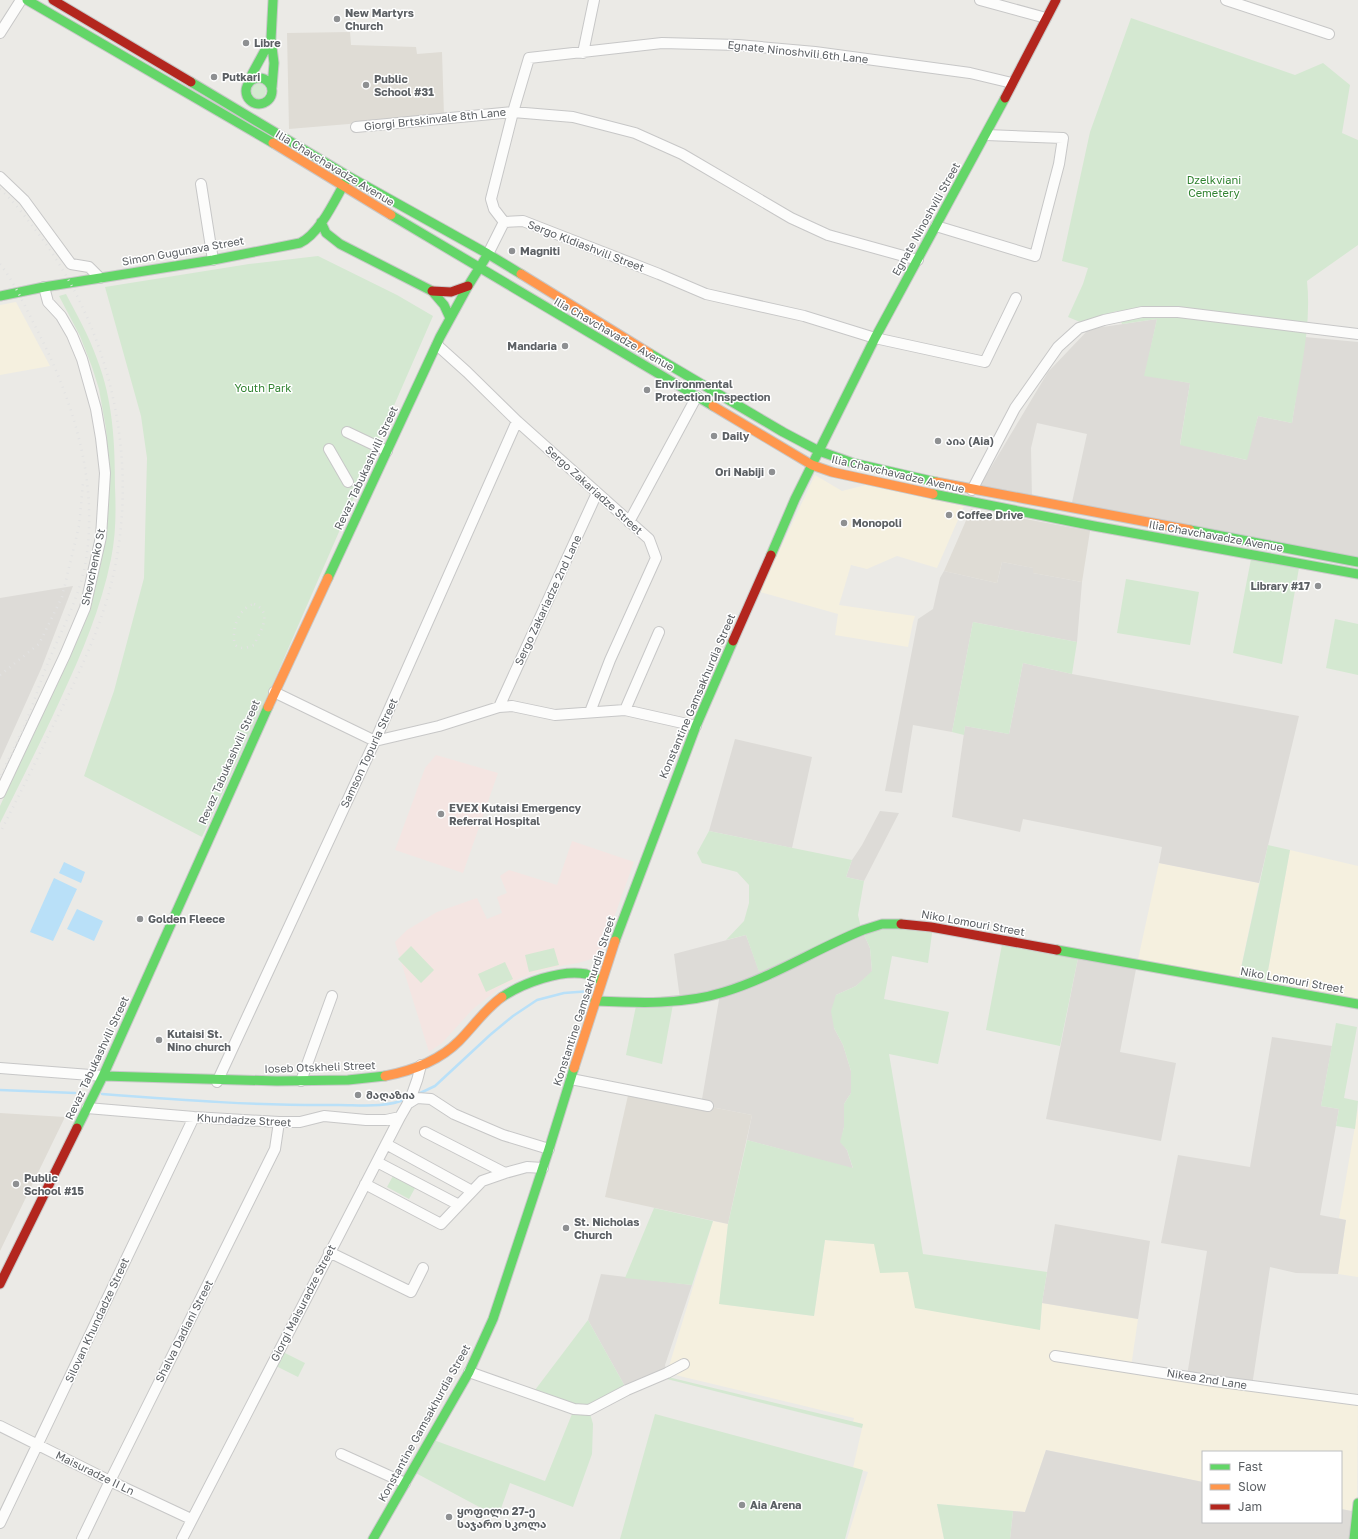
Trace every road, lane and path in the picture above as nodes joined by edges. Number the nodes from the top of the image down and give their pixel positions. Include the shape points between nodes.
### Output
1 (22, 0) edge
2 (27, 0) edge
3 (53, 0) edge
4 (273, 0) edge
5 (594, 0) edge
6 (980, 0) edge
7 (1056, 0) edge
8 (1226, 0) edge
9 (1046, 18) junction
10 (0, 33) edge
11 (1329, 34) dead end
12 (271, 39) junction
13 (583, 53) junction
14 (250, 81) junction
15 (1012, 83) junction
16 (272, 86) junction
17 (245, 90) junction
18 (264, 103) junction
19 (231, 106) junction
20 (513, 112) junction
21 (225, 115) junction
22 (256, 122) junction
23 (356, 127) dead end
24 (251, 130) junction
25 (986, 135) junction
26 (348, 176) junction
27 (0, 177) edge
28 (201, 184) dead end
29 (342, 186) junction
30 (366, 200) junction
31 (330, 207) junction
32 (321, 222) junction
33 (504, 222) junction
34 (936, 226) junction
35 (300, 242) junction
36 (340, 244) junction
37 (488, 254) junction
38 (213, 260) junction
39 (918, 260) junction
40 (478, 268) junction
41 (100, 278) junction
42 (468, 286) junction
43 (44, 287) junction
44 (432, 291) junction
45 (0, 296) edge
46 (1016, 298) dead end
47 (450, 318) junction
48 (1358, 334) edge
49 (875, 338) junction
50 (437, 345) junction
51 (697, 396) junction
52 (517, 421) junction
53 (347, 432) dead end
54 (329, 449) dead end
55 (387, 451) junction
56 (819, 451) junction
57 (812, 464) junction
58 (348, 482) dead end
59 (972, 490) junction
60 (598, 493) junction
61 (629, 522) junction
62 (1358, 562) edge
63 (1358, 574) edge
64 (659, 632) dead end
65 (274, 692) junction
66 (499, 707) junction
67 (625, 710) junction
68 (590, 712) junction
69 (696, 726) junction
70 (375, 741) junction
71 (0, 793) edge
72 (601, 980) junction
73 (332, 996) dead end
74 (594, 1001) junction
75 (1358, 1004) edge
76 (422, 1065) junction
77 (0, 1068) edge
78 (103, 1076) junction
79 (572, 1079) junction
80 (301, 1081) junction
81 (217, 1082) junction
82 (409, 1102) junction
83 (708, 1106) dead end
84 (87, 1108) junction
85 (194, 1117) junction
86 (400, 1117) junction
87 (279, 1122) junction
88 (425, 1132) dead end
89 (386, 1144) junction
90 (549, 1149) junction
91 (377, 1162) junction
92 (543, 1168) junction
93 (505, 1173) junction
94 (365, 1184) junction
95 (472, 1191) junction
96 (459, 1205) junction
97 (329, 1252) junction
98 (423, 1268) dead end
99 (0, 1284) edge
100 (1055, 1356) dead end
101 (684, 1364) dead end
102 (469, 1372) junction
103 (1358, 1400) edge
104 (0, 1426) edge
105 (38, 1444) junction
106 (341, 1454) dead end
107 (110, 1481) junction
108 (405, 1484) junction
109 (1358, 1502) edge
110 (191, 1519) junction
111 (0, 1523) edge
112 (82, 1539) edge
113 (182, 1539) edge
114 (373, 1539) edge
115 (1354, 1539) edge

1 - 10 street
2 - 21 main road, Ilia Chavchavadze Avenue
3 - 19 main road, Ilia Chavchavadze Avenue
4 - 12 main road
5 - 13 street
6 - 9 street
7 - 9 main road, Egnate Ninoshvili Street
8 - 11 street
9 - 15 main road, Egnate Ninoshvili Street
12 - 14 main road
12 - 16 main road via 274,63
13 - 15 street, Egnate Ninoshvili 6th Lane via 662,44 738,45 815,52 970,73
13 - 20 street, Egnate Ninoshvili 6th Lane via 530,58
14 - 16 main road via 262,78
14 - 17 main road
15 - 25 main road, Egnate Ninoshvili Street
16 - 18 main road via 271,96
17 - 18 main road via 249,100
17 - 19 main road
18 - 22 main road
19 - 21 main road
19 - 22 main road, Ilia Chavchavadze Avenue
20 - 23 street, Giorgi Brtskinvale 8th Lane
20 - 33 street via 491,198 494,209
20 - 39 street via 573,117 635,133 682,154 797,221 828,235
21 - 24 main road, Ilia Chavchavadze Avenue
22 - 24 main road
22 - 26 main road, Ilia Chavchavadze Avenue
24 - 29 main road, Ilia Chavchavadze Avenue
25 - 34 main road, Egnate Ninoshvili Street
25 - 34 street via 1063,138 1036,256
26 - 29 main road, Simon Gugunava Street
26 - 37 main road, Ilia Chavchavadze Avenue
27 - 41 street via 24,200 71,264 89,267
28 - 38 street
29 - 30 main road, Ilia Chavchavadze Avenue
29 - 31 main road, Simon Gugunava Street
30 - 31 main road via 347,198
30 - 40 main road, Ilia Chavchavadze Avenue
31 - 32 main road, Simon Gugunava Street
32 - 35 main road, Simon Gugunava Street via 312,236
32 - 36 main road via 326,233
33 - 37 street
33 - 49 street, Sergo Kldiashvili Street via 523,221 706,294 804,316
34 - 39 main road, Egnate Ninoshvili Street
35 - 36 main road via 324,240
35 - 38 main road, Simon Gugunava Street
36 - 44 main road
37 - 40 main road, Revaz Tabukashvili Street
37 - 56 main road, Ilia Chavchavadze Avenue via 668,365
38 - 41 main road, Simon Gugunava Street
39 - 49 main road, Egnate Ninoshvili Street
40 - 42 main road, Revaz Tabukashvili Street
40 - 51 main road, Ilia Chavchavadze Avenue
41 - 43 main road, Simon Gugunava Street
42 - 44 main road via 451,292
42 - 47 main road, Revaz Tabukashvili Street
43 - 45 main road, Simon Gugunava Street
43 - 71 street, Shevchenko St via 48,302 61,316 72,335 82,359 96,408 105,473 101,537 85,608
44 - 47 main road via 444,305
46 - 49 street, Sergo Kldiashvili Street via 985,362
47 - 50 main road, Revaz Tabukashvili Street
48 - 59 street via 1178,312 1142,312 1079,328 1058,347 1015,408
49 - 56 main road, Egnate Ninoshvili Street
50 - 52 street, Sergo Zakariadze Street
50 - 55 main road, Revaz Tabukashvili Street
51 - 57 main road, Ilia Chavchavadze Avenue
51 - 61 street
52 - 60 street, Sergo Zakariadze Street
52 - 70 street, Samson Topuria Street
53 - 55 street
54 - 58 street
55 - 65 main road, Revaz Tabukashvili Street
56 - 57 main road, Konstantine Gamsakhurdia Street
56 - 59 main road, Ilia Chavchavadze Avenue via 853,463
57 - 63 main road, Ilia Chavchavadze Avenue via 832,472 971,502
57 - 69 main road, Konstantine Gamsakhurdia Street
59 - 62 main road, Ilia Chavchavadze Avenue
60 - 61 street, Sergo Zakariadze Street
60 - 66 street, Sergo Zakariadze 2nd Lane
61 - 68 street, Sergo Zakariadze Street via 649,539 656,558 610,660
64 - 67 street
65 - 70 street
65 - 78 main road, Revaz Tabukashvili Street
66 - 68 street via 512,706 555,715
66 - 70 street via 439,726
67 - 68 street
67 - 69 street
69 - 72 main road, Konstantine Gamsakhurdia Street
70 - 81 street, Samson Topuria Street
72 - 74 main road, Konstantine Gamsakhurdia Street
72 - 76 main road, Ioseb Otskheli Street via 585,974 567,974 546,977 523,986 486,1010 454,1047
73 - 80 street
74 - 75 main road, Niko Lomouri Street via 666,1003 723,992 855,933 882,924 904,924
74 - 79 main road, Konstantine Gamsakhurdia Street
76 - 80 main road, Ioseb Otskheli Street via 378,1078
76 - 82 street, Giorgi Maisuradze Street
77 - 78 street
78 - 81 main road, Ioseb Otskheli Street
78 - 84 main road, Revaz Tabukashvili Street
79 - 83 street
79 - 90 main road, Konstantine Gamsakhurdia Street
80 - 81 main road, Ioseb Otskheli Street
82 - 86 street, Giorgi Maisuradze Street
82 - 90 street via 417,1098 431,1099 454,1114 502,1135
84 - 85 street, Khundadze Street
84 - 99 main road, Revaz Tabukashvili Street
85 - 87 street, Khundadze Street
85 - 105 street, Silovan Khundadze Street
86 - 87 street, Khundadze Street via 366,1120 324,1116 300,1122
86 - 89 street, Giorgi Maisuradze Street
87 - 107 street, Shalva Dadiani Street via 275,1150
88 - 93 street
89 - 91 street, Giorgi Maisuradze Street
89 - 95 street
90 - 92 main road, Konstantine Gamsakhurdia Street
91 - 94 street, Giorgi Maisuradze Street
91 - 96 street
92 - 93 street via 527,1167
92 - 102 main road, Konstantine Gamsakhurdia Street via 493,1319
93 - 95 street via 482,1181
94 - 96 street via 441,1224
94 - 97 street, Giorgi Maisuradze Street
95 - 96 street
97 - 98 street via 411,1292
97 - 110 street, Giorgi Maisuradze Street
100 - 103 street, Nikea 2nd Lane
101 - 102 street via 589,1410 574,1409
102 - 108 main road, Konstantine Gamsakhurdia Street
104 - 105 street, Maisuradze II Ln
105 - 107 street, Maisuradze II Ln
105 - 111 street, Silovan Khundadze Street
106 - 108 street
107 - 110 street, Maisuradze II Ln
107 - 112 street, Shalva Dadiani Street
108 - 114 main road, Konstantine Gamsakhurdia Street
109 - 115 main road
110 - 113 street, Giorgi Maisuradze Street

